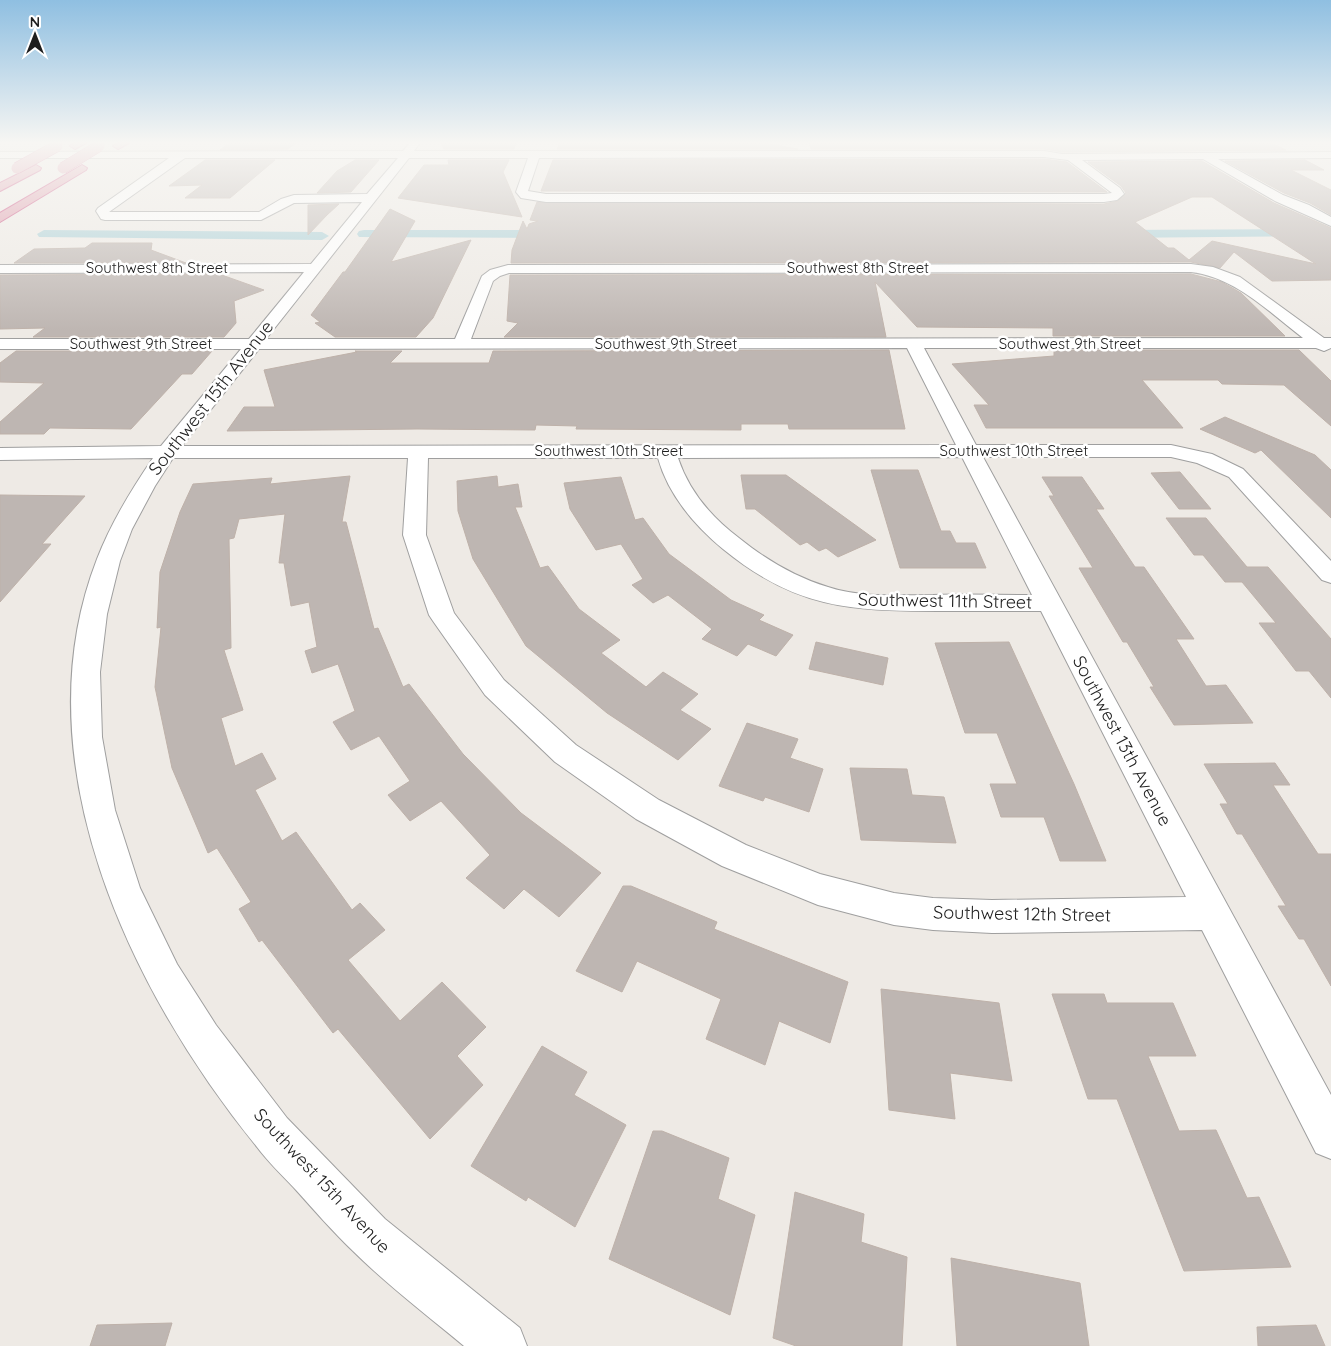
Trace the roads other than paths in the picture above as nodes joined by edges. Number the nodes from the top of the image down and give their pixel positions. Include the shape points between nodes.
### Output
1 (20, 206) edge
2 (109, 206) edge
3 (279, 206) edge
4 (365, 206) edge
5 (1284, 206) edge
6 (1299, 206) edge
7 (0, 218) edge
8 (1331, 222) edge
9 (1331, 234) edge
10 (314, 268) junction
11 (0, 269) edge
12 (0, 344) edge
13 (253, 344) junction
14 (461, 344) junction
15 (913, 344) junction
16 (1327, 346) edge
17 (666, 451) junction
18 (969, 451) junction
19 (167, 452) junction
20 (418, 452) junction
21 (0, 454) edge
22 (1331, 575) edge
23 (1049, 602) junction
24 (1213, 914) junction
25 (1331, 1138) edge
26 (487, 1342) edge

1 - 7 highway
2 - 3 street via 102,211 105,216 261,216
4 - 10 street, Southwest 15th Avenue
5 - 9 street
6 - 8 street
10 - 11 street, Southwest 8th Street
10 - 13 street, Southwest 15th Avenue
12 - 13 street, Southwest 9th Street
13 - 14 street, Southwest 9th Street
13 - 19 street, Southwest 15th Avenue
14 - 15 street, Southwest 9th Street
14 - 16 street, Southwest 8th Street via 487,279 502,271 523,268 1191,268 1235,280
15 - 16 street, Southwest 9th Street
15 - 18 street, Southwest 13th Avenue
17 - 18 street, Southwest 10th Street
17 - 20 street, Southwest 10th Street
17 - 23 street, Southwest 11th Street via 678,483 712,527 738,550 793,583 849,600 880,604
18 - 22 street, Southwest 10th Street via 1171,451 1217,461 1236,473
18 - 23 street, Southwest 13th Avenue
19 - 20 street, Southwest 10th Street
19 - 21 street, Southwest 10th Street
19 - 26 street, Southwest 15th Avenue via 144,486 108,561 94,614 86,672 87,737 99,810 123,890 164,977 197,1032 272,1133 368,1236
20 - 24 street, Southwest 12th Street via 411,495 413,531 422,569 457,640 492,685 538,730 596,777 667,822 750,864 817,890 896,909 976,917
23 - 24 street, Southwest 13th Avenue
24 - 25 street, Southwest 13th Avenue

